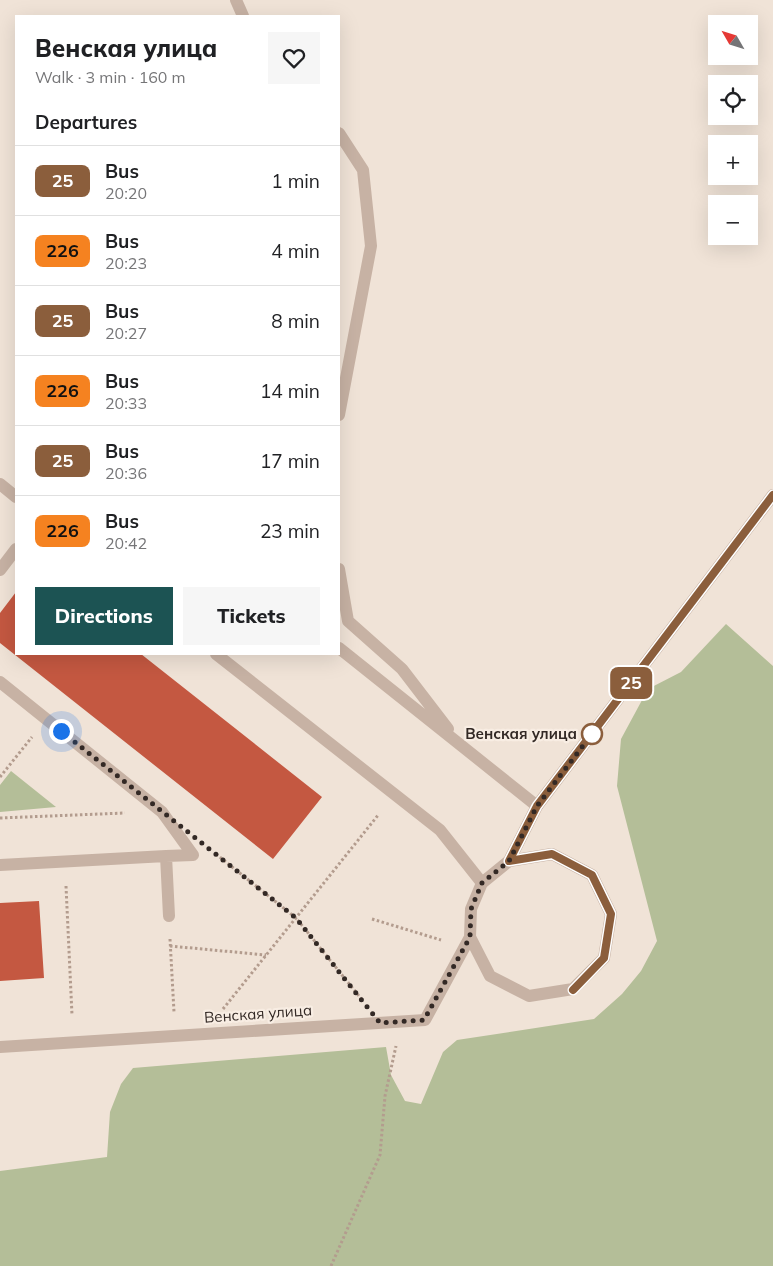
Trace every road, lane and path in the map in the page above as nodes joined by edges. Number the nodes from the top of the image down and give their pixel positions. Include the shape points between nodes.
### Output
1 (236, 0) edge
2 (243, 15) edge
3 (340, 136) edge
4 (340, 410) edge
5 (0, 484) edge
6 (773, 495) edge
7 (15, 496) edge
8 (15, 550) edge
9 (0, 570) edge
10 (340, 575) edge
11 (340, 649) edge
12 (217, 655) edge
13 (0, 682) edge
14 (46, 719) junction
15 (459, 743) junction
16 (0, 777) edge
17 (537, 806) junction
18 (162, 812) junction
19 (379, 814) dead end
20 (0, 818) edge
21 (214, 853) dead end
22 (166, 856) junction
23 (509, 861) junction
24 (0, 865) edge
25 (482, 883) junction
26 (66, 888) dead end
27 (169, 916) joint
28 (296, 918) junction
29 (372, 919) dead end
30 (470, 937) junction
31 (442, 941) dead end
32 (170, 946) junction
33 (266, 955) junction
34 (72, 1015) dead end
35 (401, 1022) junction
36 (380, 1023) junction
37 (202, 1034) junction
38 (175, 1035) junction
39 (0, 1046) edge
40 (330, 1266) edge

1 - 2 street
3 - 4 street via 362,170 371,246
5 - 7 street
6 - 17 street
8 - 9 street
10 - 15 street via 348,621 402,669
11 - 15 street
12 - 25 street via 440,830
13 - 14 street
14 - 16 path
14 - 18 street
15 - 17 street
17 - 23 street
18 - 20 path
18 - 22 street via 193,855
19 - 28 path
21 - 28 path
22 - 24 street
22 - 27 street
23 - 25 street
23 - 30 street via 552,854 592,875 611,914 604,958 573,990 529,996 490,976
25 - 30 street via 471,909
26 - 34 path
27 - 32 path
28 - 33 path
28 - 36 path
29 - 31 path
30 - 35 street, Венская улица via 424,1020
32 - 33 path
32 - 38 path
33 - 37 path
35 - 36 street, Венская улица
35 - 40 path via 385,1096 380,1155
36 - 37 street, Венская улица
37 - 38 street, Венская улица
38 - 39 street, Венская улица

